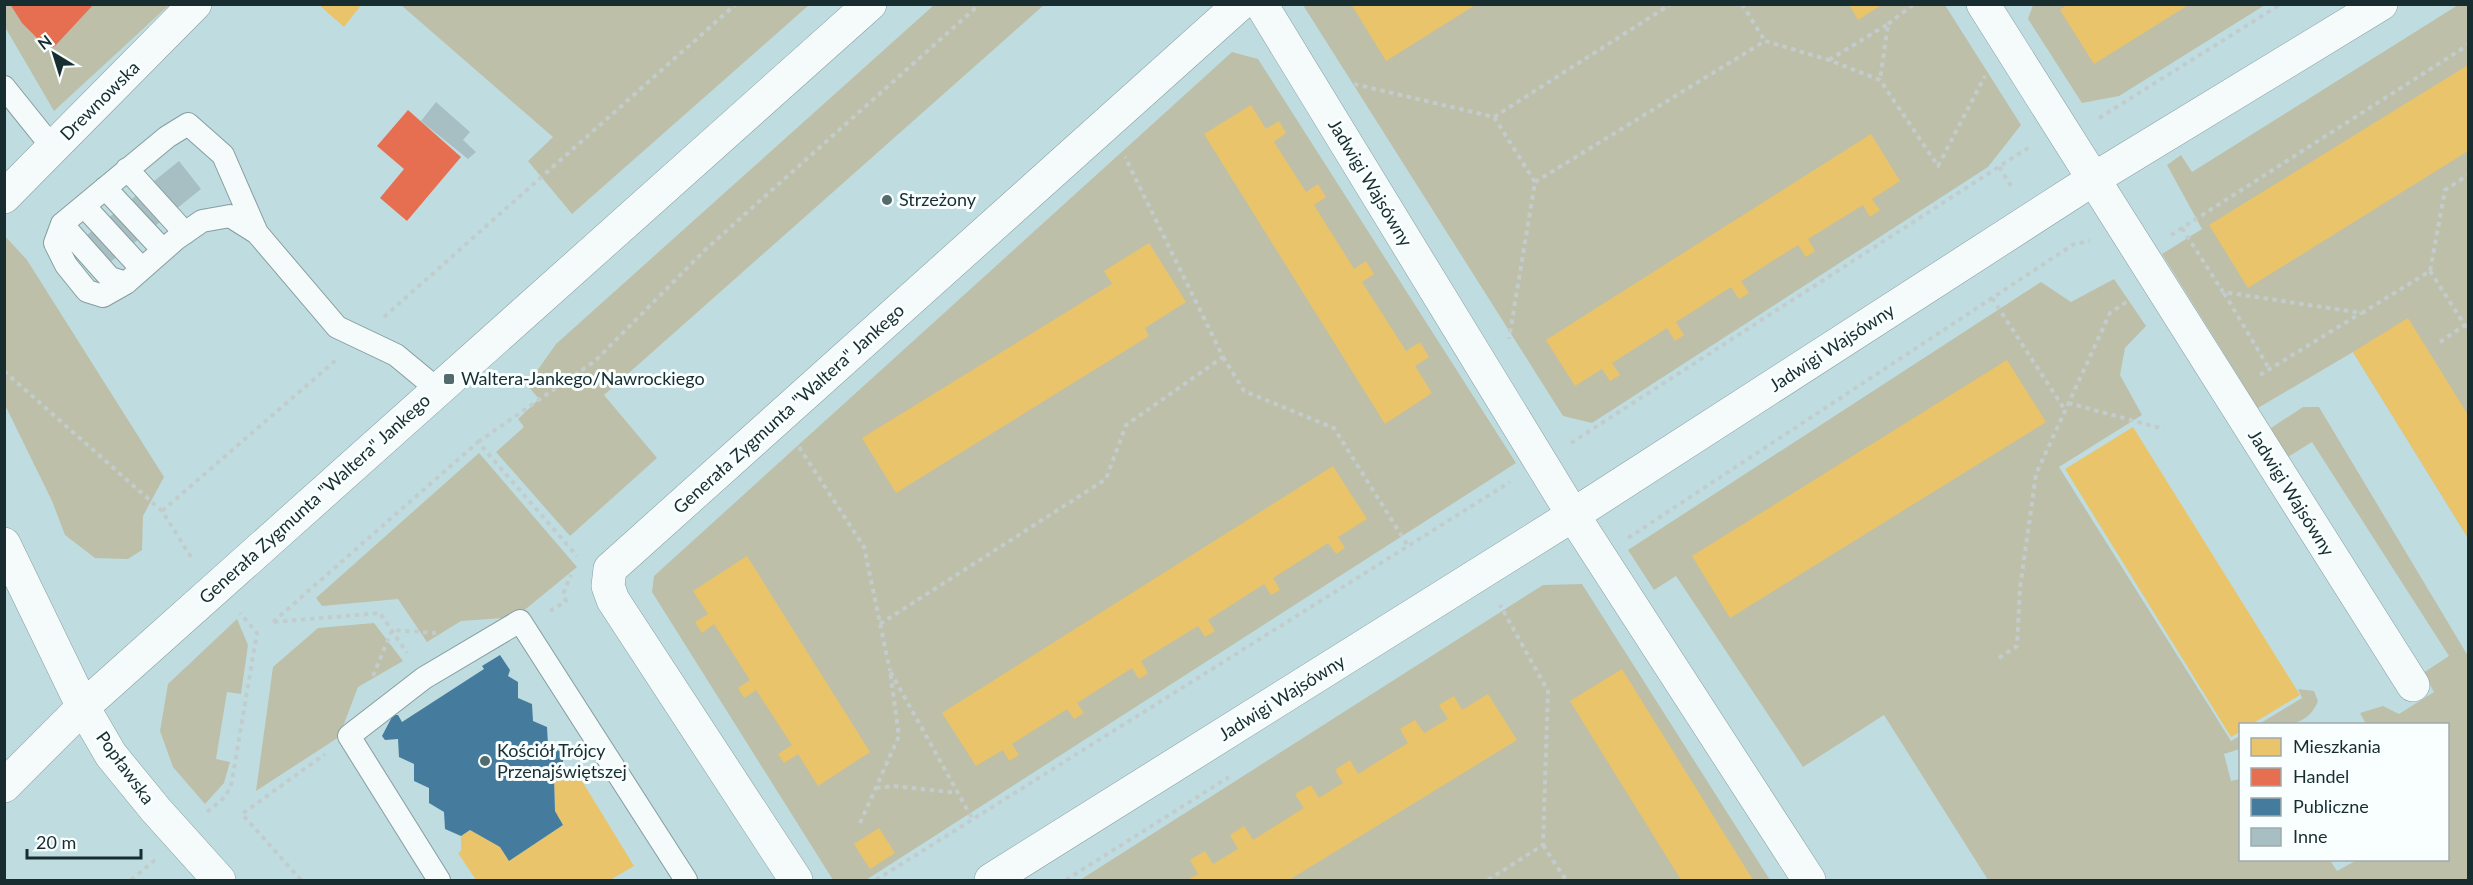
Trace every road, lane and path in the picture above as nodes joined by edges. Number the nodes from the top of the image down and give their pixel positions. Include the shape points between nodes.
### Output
1 (195, 4) edge
2 (736, 4) edge
3 (870, 4) edge
4 (980, 4) edge
5 (1240, 4) edge
6 (1260, 4) edge
7 (1671, 4) edge
8 (1742, 4) edge
9 (1914, 4) edge
10 (1983, 4) edge
11 (2281, 4) edge
12 (2381, 4) edge
13 (1888, 24) junction
14 (1765, 41) junction
15 (2469, 45) edge
16 (1828, 60) junction
17 (1987, 72) dead end
18 (1880, 80) junction
19 (1347, 82) dead end
20 (4, 87) edge
21 (1494, 117) junction
22 (2091, 123) dead end
23 (2033, 145) dead end
24 (53, 148) junction
25 (1124, 156) dead end
26 (127, 169) junction
27 (2469, 175) edge
28 (2092, 180) junction
29 (1535, 182) junction
30 (105, 188) junction
31 (4, 197) edge
32 (84, 206) junction
33 (185, 233) junction
34 (257, 233) junction
35 (2074, 244) dead end
36 (163, 250) junction
37 (2430, 271) junction
38 (134, 276) junction
39 (2223, 292) junction
40 (2136, 296) dead end
41 (1992, 298) junction
42 (2362, 313) junction
43 (2468, 326) edge
44 (360, 338) junction
45 (2440, 342) dead end
46 (1508, 345) dead end
47 (1223, 357) junction
48 (2270, 370) junction
49 (4, 371) edge
50 (437, 389) junction
51 (2228, 395) junction
52 (2068, 403) junction
53 (2065, 411) junction
54 (2164, 429) dead end
55 (478, 442) junction
56 (798, 445) dead end
57 (1566, 447) dead end
58 (1516, 478) dead end
59 (162, 511) junction
60 (1573, 515) junction
61 (566, 543) dead end
62 (4, 544) edge
63 (1408, 546) junction
64 (188, 554) dead end
65 (1600, 556) junction
66 (1500, 605) dead end
67 (241, 615) dead end
68 (880, 624) junction
69 (1999, 658) dead end
70 (890, 670) junction
71 (424, 678) junction
72 (2413, 685) dead end
73 (83, 707) junction
74 (349, 736) junction
75 (4, 786) edge
76 (876, 788) junction
77 (959, 793) junction
78 (210, 810) dead end
79 (973, 820) junction
80 (860, 823) dead end
81 (1543, 845) junction
82 (219, 880) edge
83 (302, 880) edge
84 (439, 880) edge
85 (686, 880) edge
86 (796, 880) edge
87 (876, 880) edge
88 (991, 880) edge
89 (1488, 880) edge
90 (1566, 880) edge
91 (1809, 880) edge

1 - 24 street, Drewnowska
2 - 44 path
3 - 50 street, Generała Zygmunta "Waltera" Jankego
4 - 55 path via 705,250 595,361
5 - 86 street, Generała Zygmunta "Waltera" Jankego via 610,569 608,586 613,600
6 - 60 street, Jadwigi Wajsówny
7 - 21 path
8 - 14 path
9 - 13 path
10 - 28 street, Jadwigi Wajsówny
11 - 22 path
12 - 28 street, Jadwigi Wajsówny
13 - 16 path
13 - 18 path
14 - 16 path
14 - 29 path
15 - 39 path via 2182,228
16 - 18 path
17 - 18 path via 1938,166
19 - 21 path
20 - 24 lane
21 - 29 path
23 - 57 path
24 - 31 street, Drewnowska
25 - 47 path
26 - 30 lane
26 - 33 lane
26 - 34 lane via 188,124 223,155
27 - 37 path via 2445,190
28 - 51 street, Jadwigi Wajsówny
28 - 60 street, Jadwigi Wajsówny
29 - 46 path
30 - 32 lane
30 - 36 lane
32 - 38 lane
32 - 38 lane via 62,224 55,243 66,265 87,291 103,296
33 - 34 lane via 202,221 230,216
33 - 36 lane
34 - 44 lane via 337,327
35 - 41 path
36 - 38 lane
37 - 42 path
37 - 43 path
39 - 42 path
39 - 48 path
40 - 52 path via 2110,313
41 - 53 path
41 - 65 path
42 - 48 path
43 - 45 path
44 - 50 lane via 396,355
44 - 59 path
47 - 63 path via 1244,391 1334,428
47 - 68 path via 1126,425 1106,479
48 - 51 path
49 - 59 path
50 - 73 street, Generała Zygmunta "Waltera" Jankego
51 - 72 street, Jadwigi Wajsówny
52 - 53 path
52 - 54 path
53 - 69 path via 2036,474 2020,588 2017,646
55 - 61 path
55 - 71 path via 273,622 380,613
56 - 68 path via 864,547
58 - 63 path
59 - 64 path
60 - 65 street, Jadwigi Wajsówny
60 - 88 street, Jadwigi Wajsówny
62 - 73 street, Popławska
63 - 79 path
65 - 91 street, Jadwigi Wajsówny
66 - 81 path via 1548,691
67 - 78 path via 257,633 231,786
68 - 70 path
70 - 76 path via 898,736
70 - 77 path
71 - 74 lane
71 - 85 lane via 520,621
73 - 75 street, Generała Zygmunta "Waltera" Jankego
73 - 82 street, Popławska via 111,755
74 - 83 path via 242,814
74 - 84 lane
76 - 77 path via 894,786
76 - 80 path
77 - 79 path
79 - 87 path
81 - 89 path
81 - 90 path

